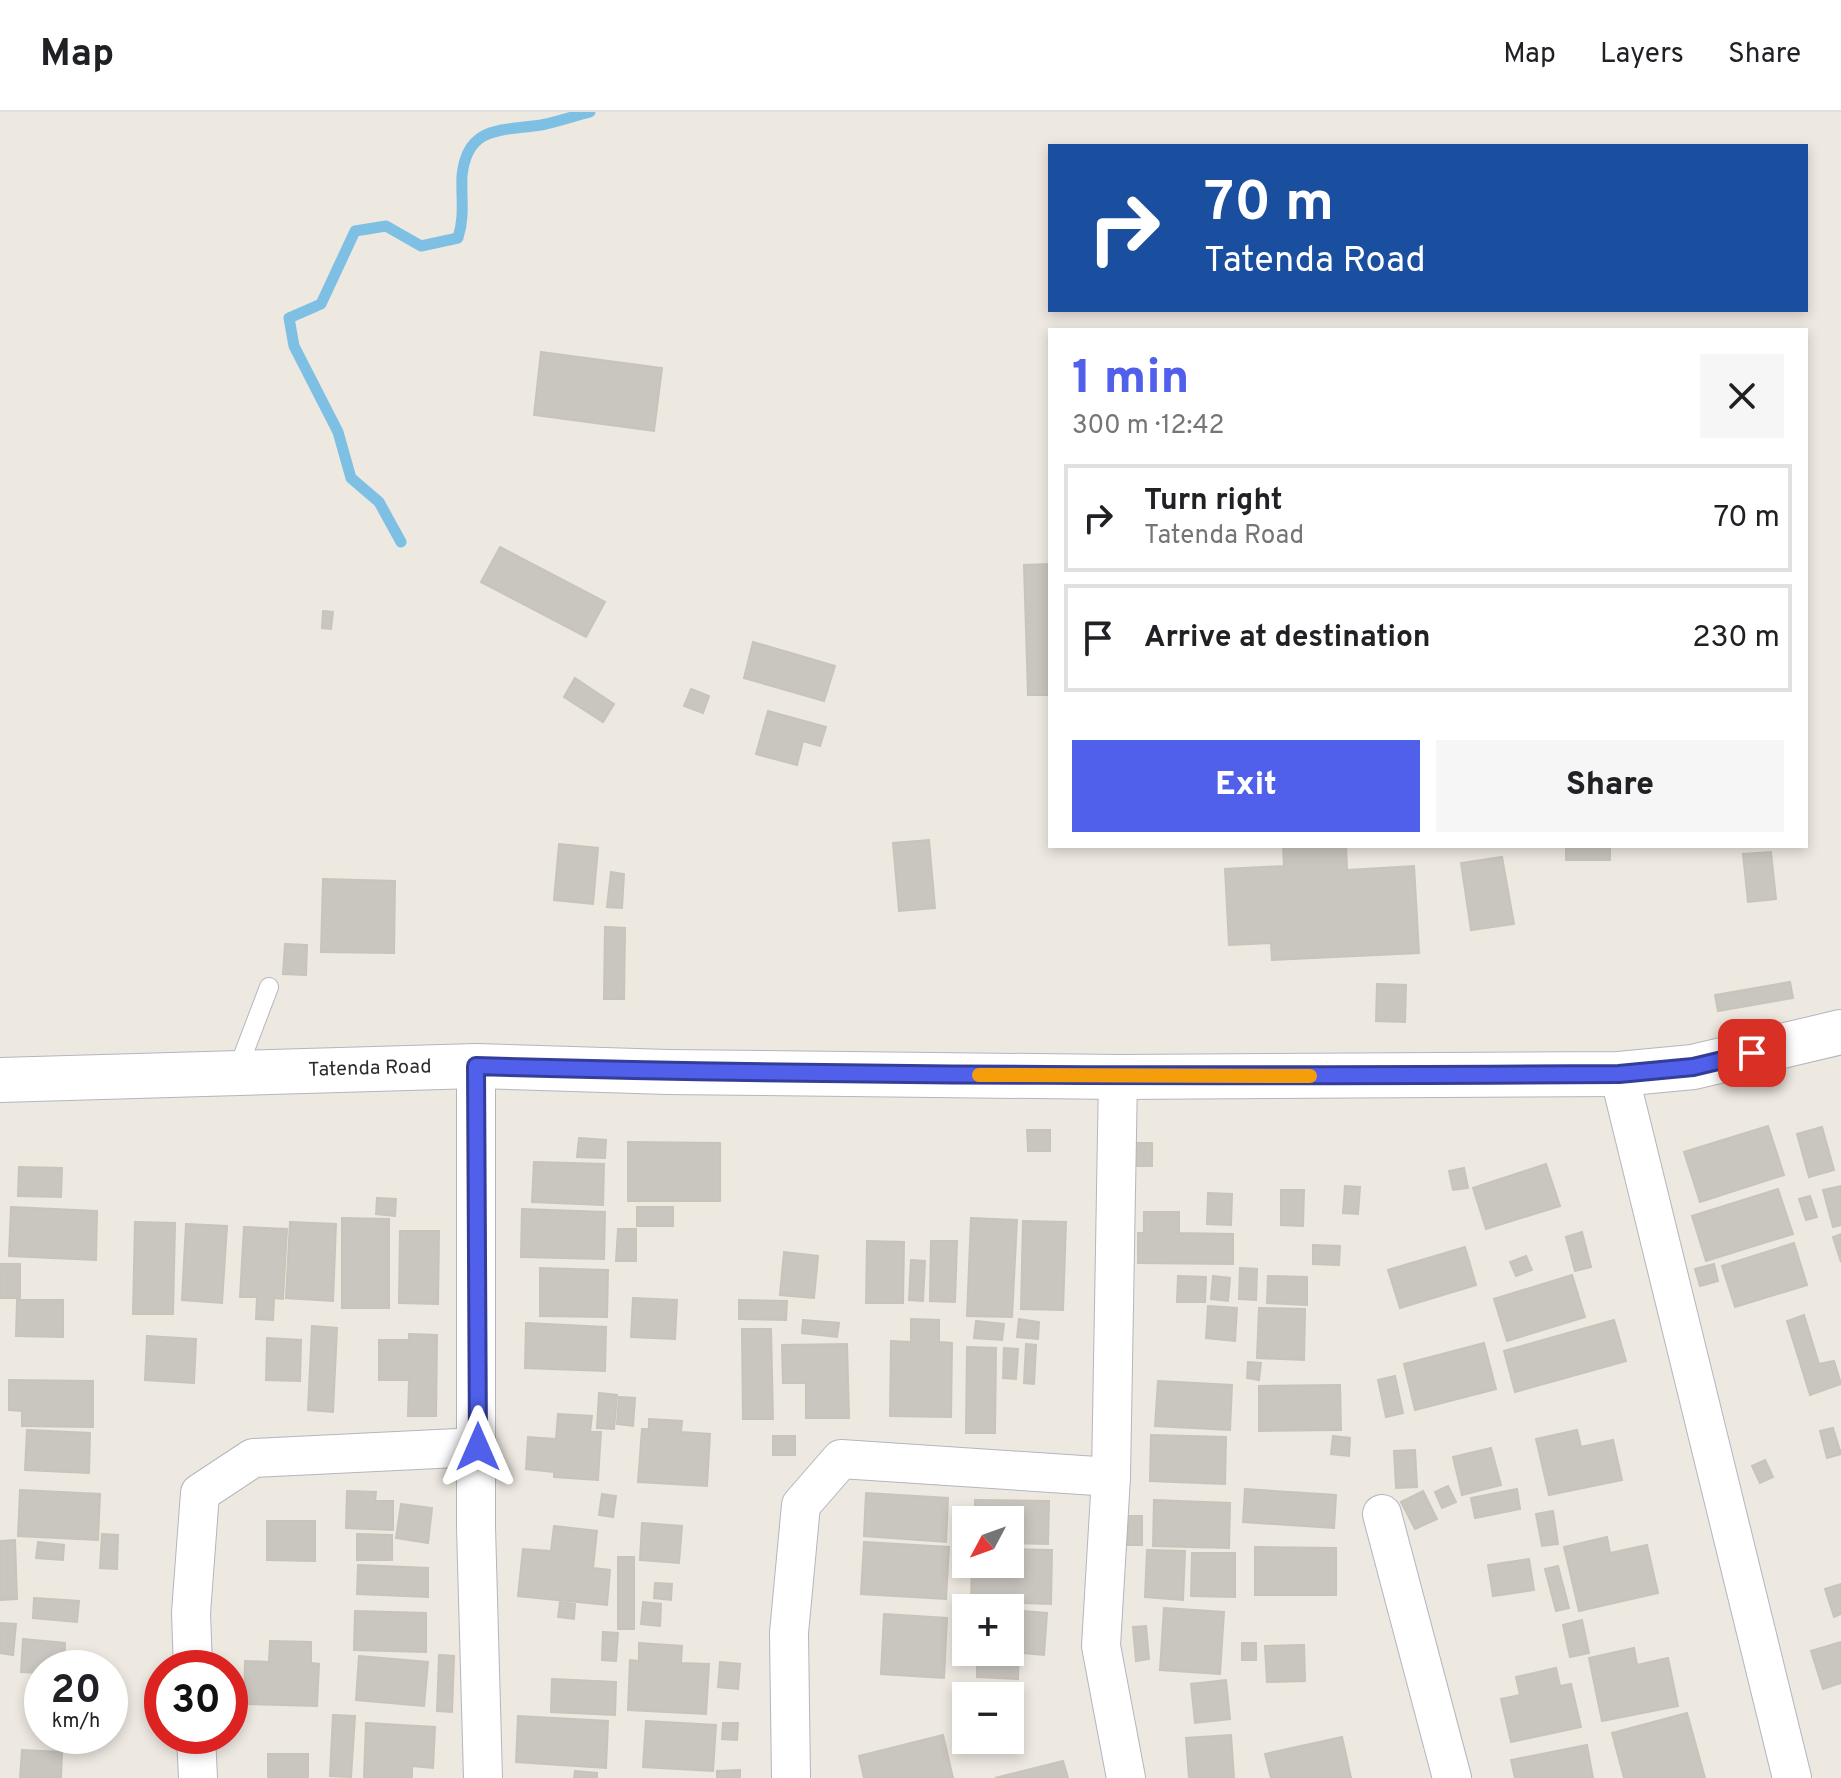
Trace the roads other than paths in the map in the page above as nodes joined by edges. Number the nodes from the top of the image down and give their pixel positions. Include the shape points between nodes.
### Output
1 (269, 987) dead end
2 (1841, 1032) edge
3 (476, 1066) junction
4 (236, 1073) junction
5 (1619, 1074) junction
6 (1118, 1077) junction
7 (0, 1080) edge
8 (478, 1447) junction
9 (1111, 1477) junction
10 (1382, 1514) dead end
11 (192, 1650) edge
12 (197, 1754) edge
13 (198, 1778) edge
14 (483, 1778) edge
15 (791, 1778) edge
16 (1126, 1778) edge
17 (1452, 1778) edge
18 (1792, 1778) edge

1 - 4 lane
2 - 5 street, Tatenda Road via 1693,1067
3 - 4 street, Tatenda Road
3 - 6 street, Tatenda Road
3 - 8 street
4 - 7 street, Tatenda Road
5 - 6 street, Tatenda Road
5 - 18 street
6 - 9 street
8 - 11 street via 253,1458 200,1493
8 - 14 street
9 - 15 street via 841,1459 801,1505 789,1633
9 - 16 street via 1101,1646
10 - 17 street
12 - 13 street

